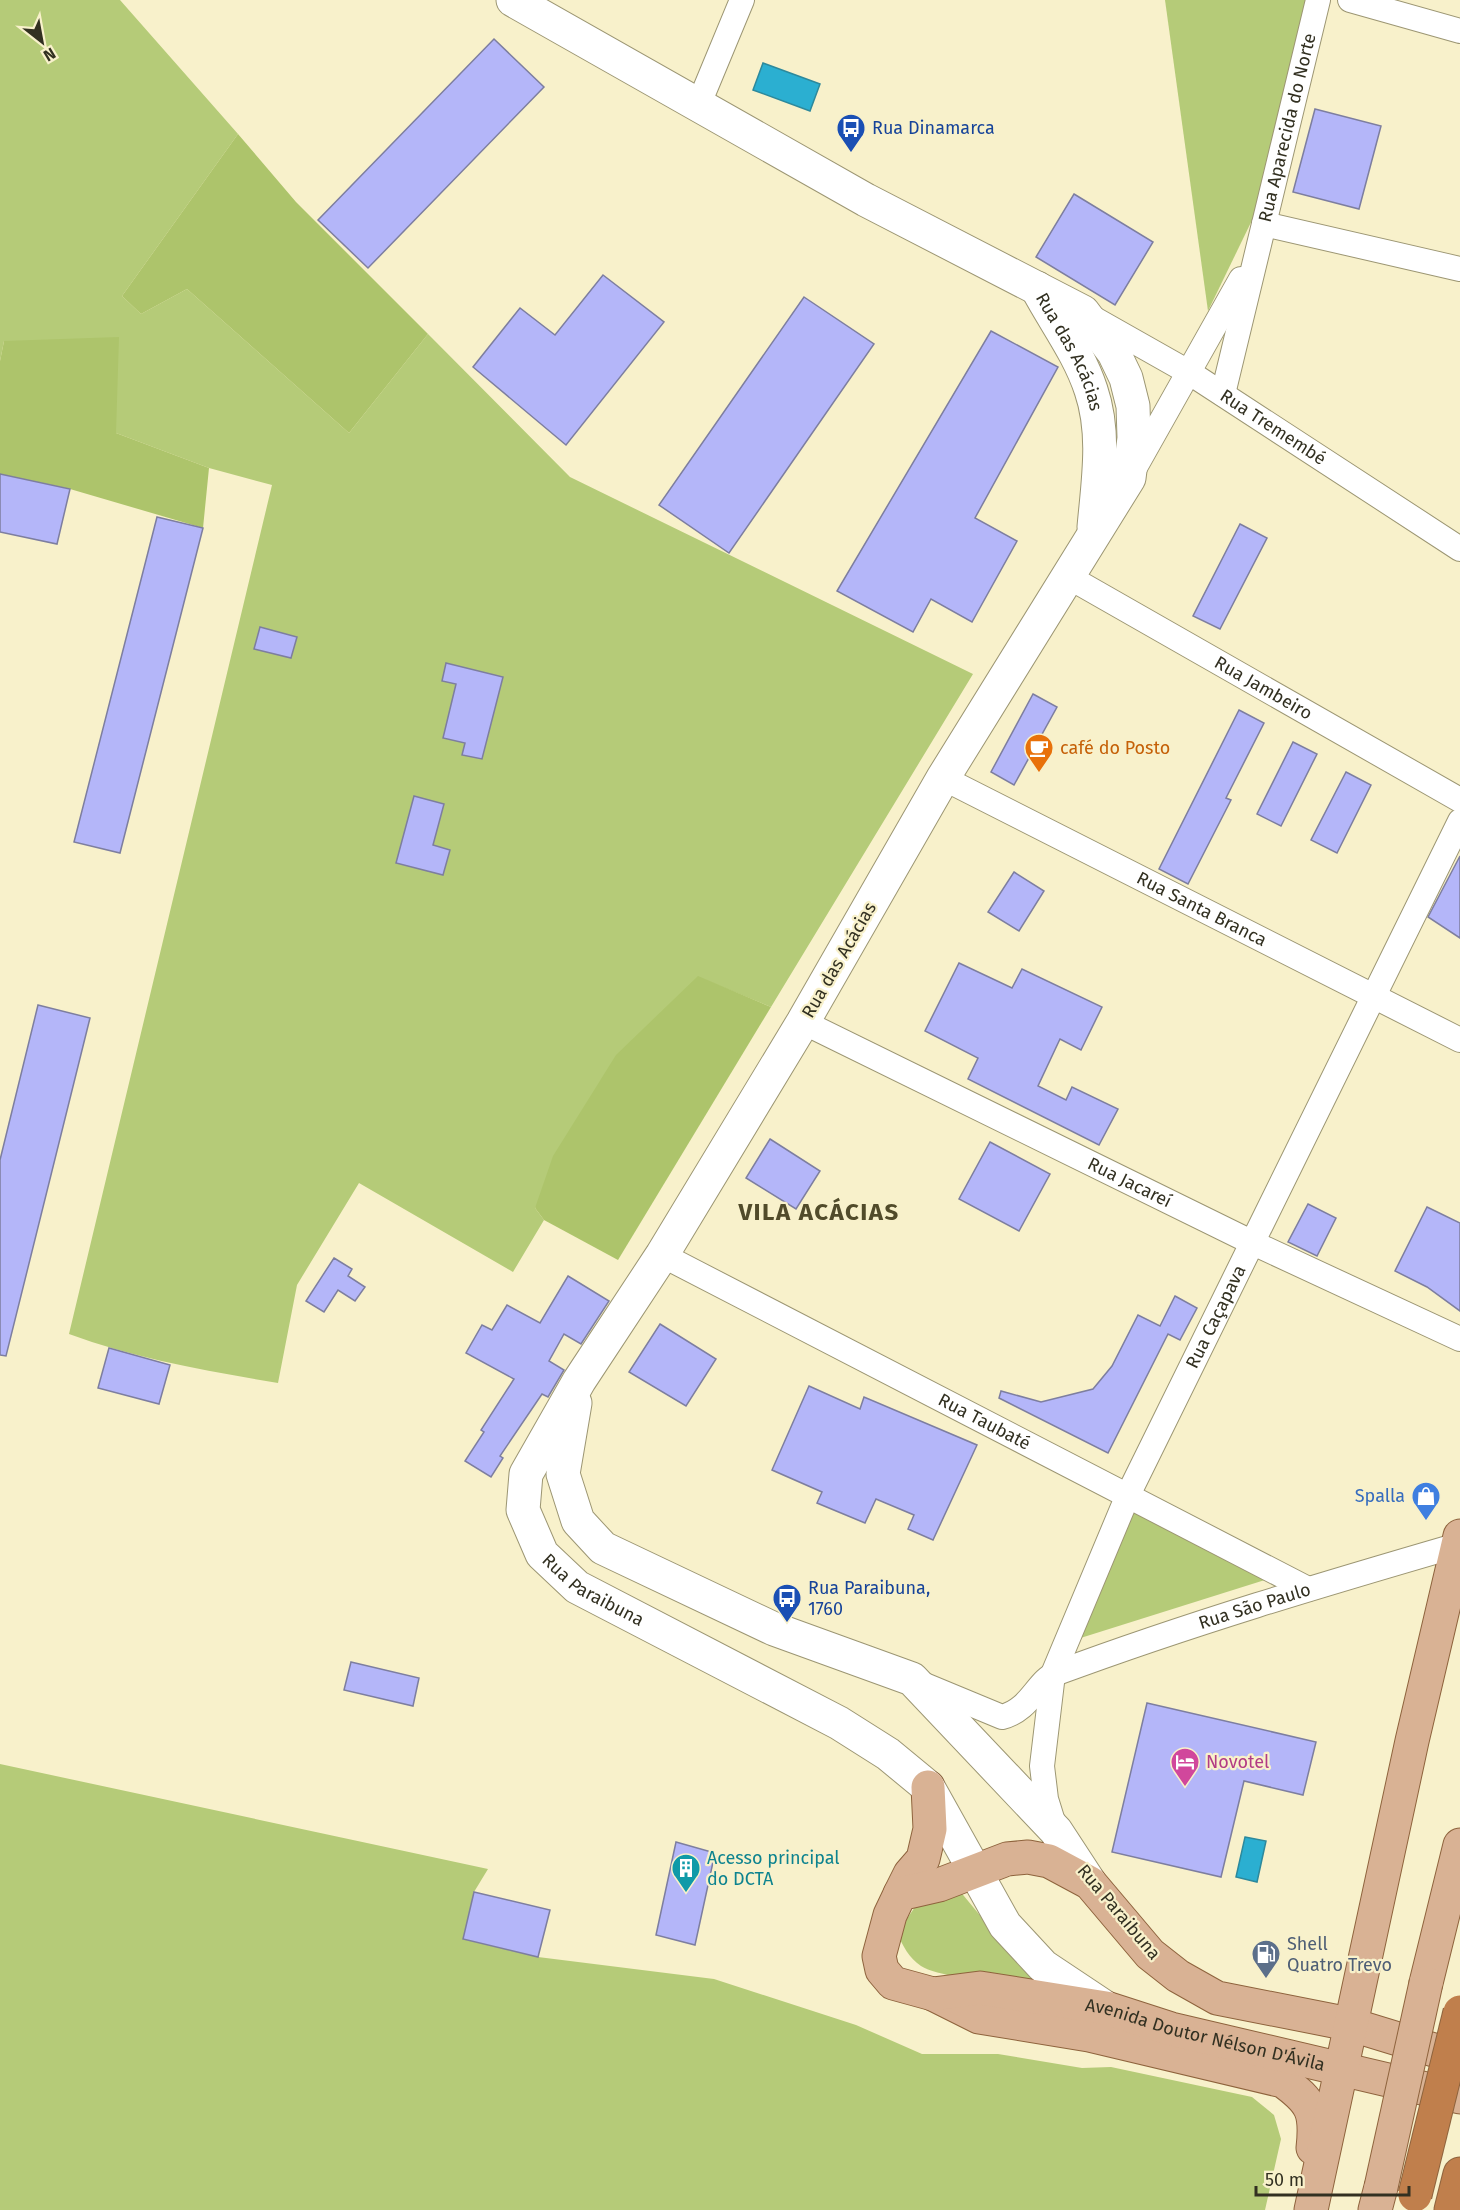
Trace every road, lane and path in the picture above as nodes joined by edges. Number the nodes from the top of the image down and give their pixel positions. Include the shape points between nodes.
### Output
1 (513, 0) edge
2 (742, 0) edge
3 (1318, 0) edge
4 (1350, 0) edge
5 (1460, 31) edge
6 (698, 106) junction
7 (1264, 224) junction
8 (1255, 253) junction
9 (1460, 269) edge
10 (1037, 288) junction
11 (1083, 312) junction
12 (1190, 373) junction
13 (1223, 394) junction
14 (1128, 478) junction
15 (1093, 536) junction
16 (1460, 549) edge
17 (1067, 576) junction
18 (943, 778) junction
19 (1460, 800) edge
20 (1460, 821) edge
21 (1372, 998) junction
22 (803, 1022) junction
23 (1460, 1040) edge
24 (1251, 1242) junction
25 (662, 1255) junction
26 (1460, 1339) edge
27 (579, 1381) junction
28 (1128, 1495) junction
29 (1459, 1541) edge
30 (1308, 1589) junction
31 (1053, 1674) junction
32 (912, 1679) junction
33 (928, 1787) junction
34 (1056, 1831) junction
35 (1460, 1845) edge
36 (974, 1871) junction
37 (1090, 1883) junction
38 (900, 1894) junction
39 (933, 1994) junction
40 (1106, 2008) junction
41 (1460, 2012) edge
42 (1349, 2024) junction
43 (1460, 2058) edge
44 (1340, 2068) junction
45 (1460, 2097) edge
46 (1378, 2198) edge
47 (1413, 2202) edge
48 (1311, 2210) edge

1 - 6 main road
2 - 6 street
3 - 7 street, Rua Aparecida do Norte
4 - 5 street
6 - 10 main road via 866,200
7 - 8 street, Rua Aparecida do Norte
7 - 9 street
8 - 12 street, Rua Aparecida do Norte
8 - 13 street, Rua Aparecida do Norte
10 - 11 main road, Rua das Acácias
10 - 15 main road, Rua das Acácias via 1092,391 1100,463
11 - 12 street, Rua Tremembé
11 - 14 main road, Rua das Acácias via 1114,353 1126,378 1133,406 1134,438
12 - 13 street, Rua Tremembé
12 - 14 street, Rua Aparecida do Norte
13 - 16 street, Rua Tremembé
14 - 15 main road, Rua das Acácias
15 - 17 main road, Rua das Acácias
17 - 18 main road, Rua das Acácias
17 - 19 street, Rua Jambeiro
18 - 21 street, Rua Santa Branca
18 - 22 main road, Rua das Acácias
20 - 21 street, Rua Caçapava
21 - 23 street, Rua Santa Branca
21 - 24 street, Rua Caçapava
22 - 24 street, Rua Jacareí
22 - 25 main road, Rua das Acácias
24 - 26 street, Rua Jacareí
24 - 28 street, Rua Caçapava
25 - 27 main road, Rua das Acácias
25 - 28 street, Rua Taubaté
27 - 32 main road, Rua Paraibuna via 562,1474 578,1521 603,1548 774,1629
27 - 33 main road, Rua Paraibuna via 526,1474 523,1510 542,1554 577,1587 838,1723 888,1754
28 - 30 street, Rua Taubaté
28 - 31 street, Rua Caçapava
29 - 30 street, Rua São Paulo
29 - 42 main road
30 - 31 street, Rua São Paulo
31 - 32 street, Rua Paraibuna via 1015,1714 1002,1717
31 - 34 street, Rua Caçapava via 1042,1766 1046,1799
32 - 34 main road, Rua Paraibuna
33 - 36 main road, Rua Paraibuna
33 - 38 main road via 930,1829 923,1859
34 - 37 main road, Rua Paraibuna
35 - 46 main road, bridge
36 - 37 main road via 1007,1859 1028,1857 1048,1861
36 - 38 main road
36 - 40 main road, Avenida Doutor Nélson D'Ávila via 1005,1925 1043,1966
37 - 42 main road, Rua Paraibuna via 1149,1954 1217,1998
38 - 39 main road via 879,1956 882,1970 893,1983
39 - 40 main road via 980,1988
39 - 48 main road via 979,2017 1089,2035 1283,2081 1304,2096 1314,2114
40 - 44 main road, Avenida Doutor Nélson D'Ávila via 1171,2029
41 - 47 highway, bridge
42 - 43 main road, Rua Paraibuna
42 - 44 main road
44 - 45 main road, Avenida Doutor Nélson D'Ávila
44 - 48 main road

